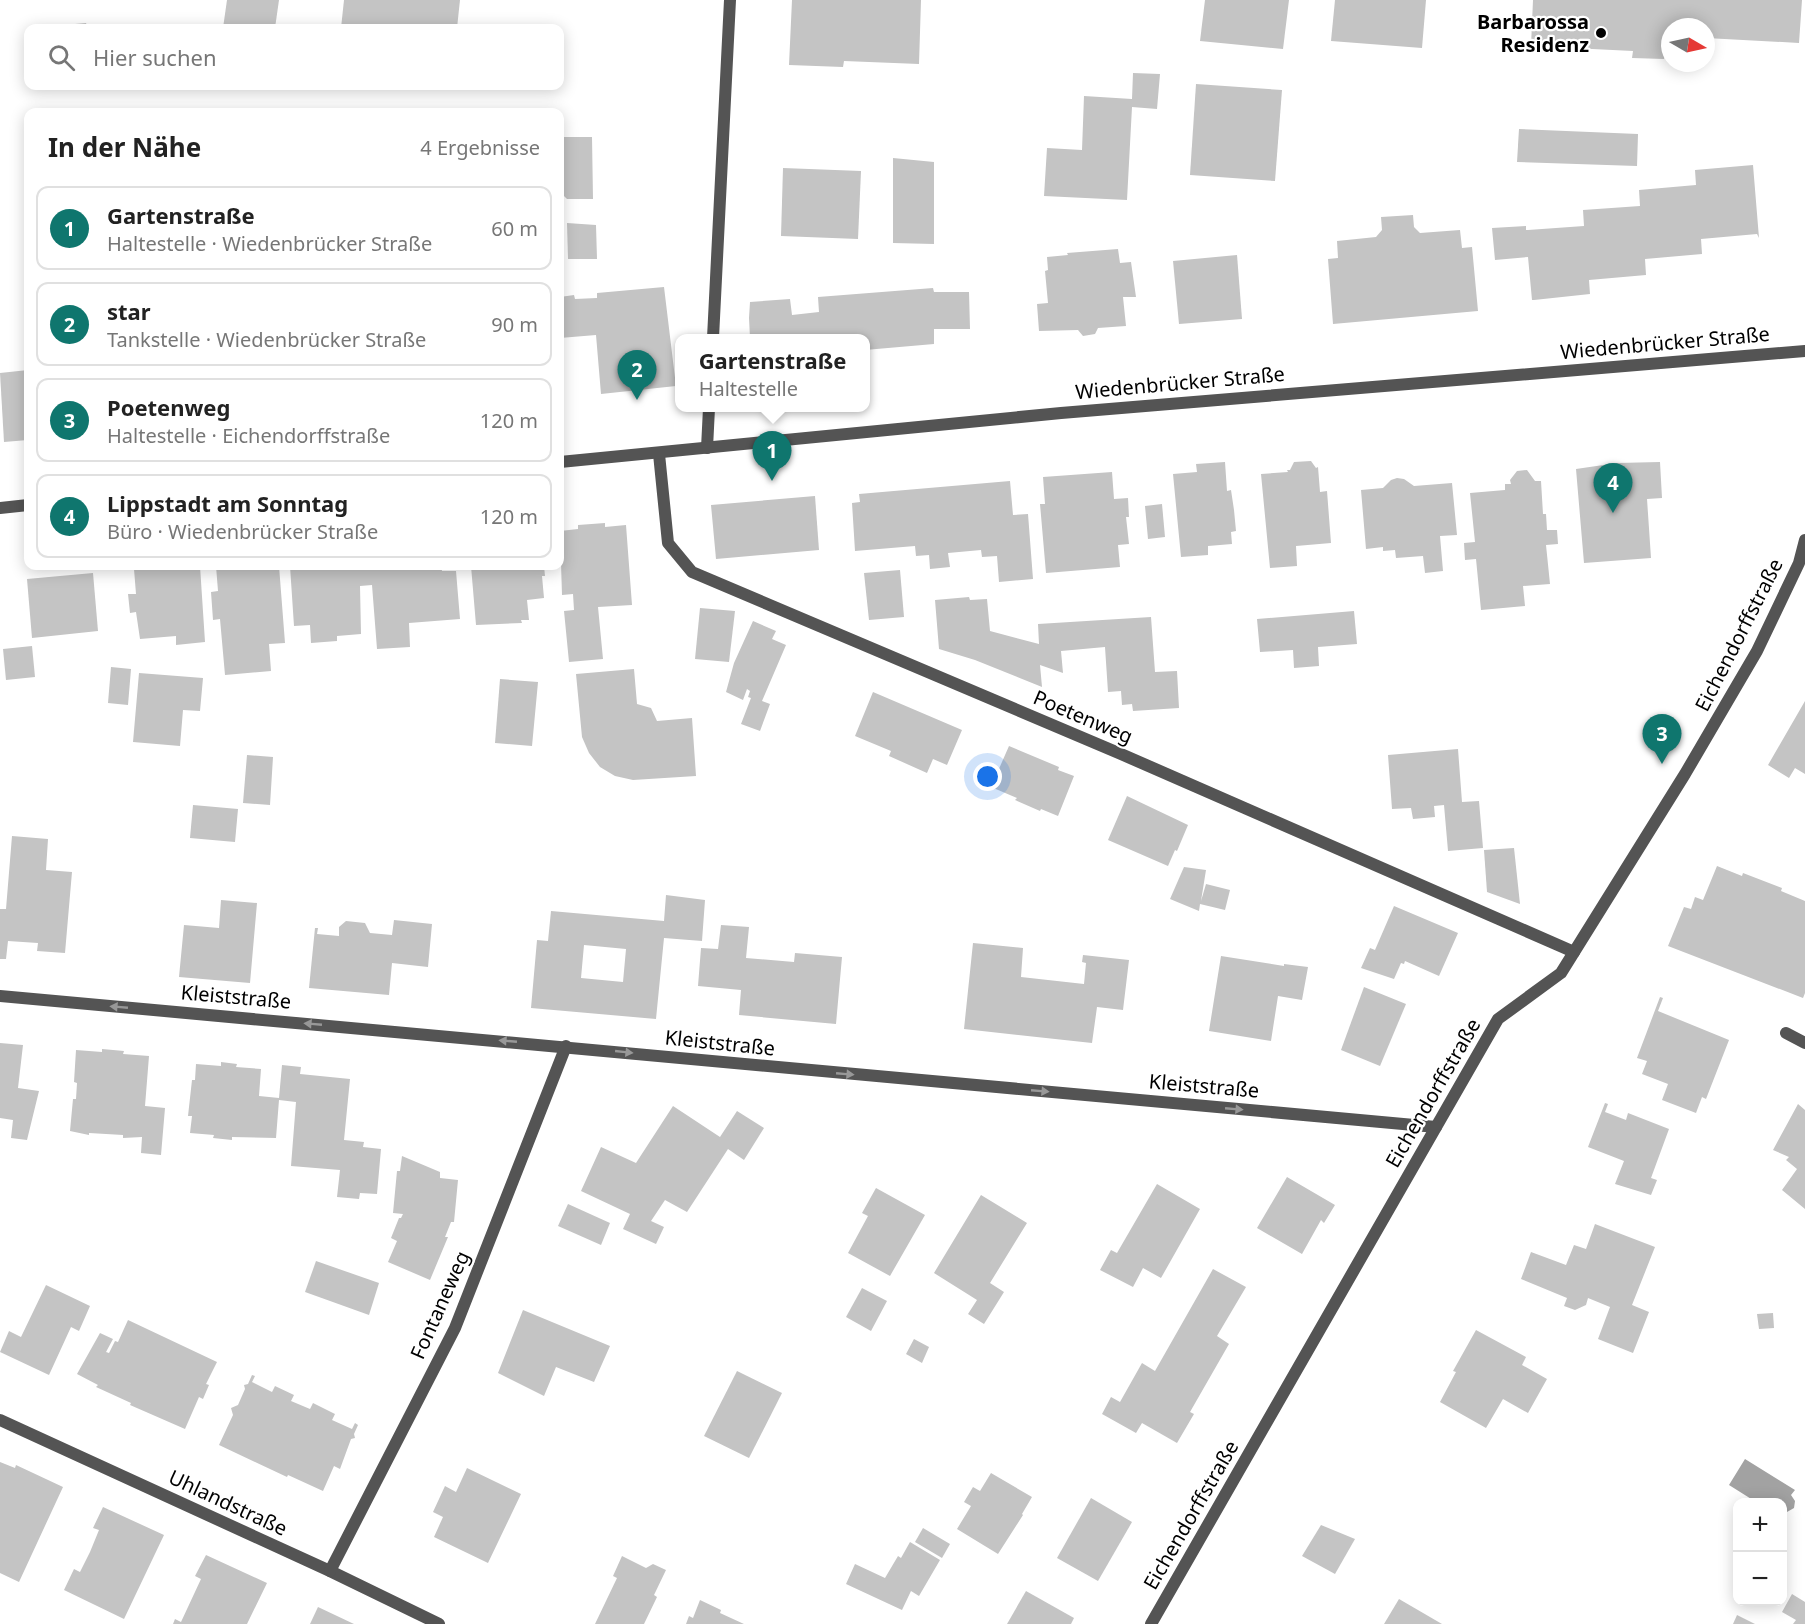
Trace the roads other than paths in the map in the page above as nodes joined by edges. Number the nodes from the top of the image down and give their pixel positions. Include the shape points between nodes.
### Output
1 (730, 0) edge
2 (713, 334) edge
3 (1805, 351) edge
4 (709, 412) edge
5 (707, 448) junction
6 (658, 454) junction
7 (564, 462) edge
8 (24, 505) edge
9 (0, 508) edge
10 (1805, 540) edge
11 (1574, 952) junction
12 (0, 996) edge
13 (1786, 1033) dead end
14 (1805, 1043) edge
15 (566, 1046) junction
16 (1436, 1127) junction
17 (0, 1420) edge
18 (330, 1571) junction
19 (439, 1624) edge
20 (1151, 1624) edge

1 - 2 street
3 - 5 street, Wiedenbrücker Straße via 1061,413
4 - 5 street
5 - 6 street, Wiedenbrücker Straße
6 - 7 street, Wiedenbrücker Straße
6 - 11 street, Poetenweg via 668,543 692,572
8 - 9 street
10 - 11 street, Eichendorffstraße via 1752,660
11 - 16 street, Eichendorffstraße via 1561,973 1498,1019
15 -> 12 street, Kleiststraße
13 - 14 street
15 -> 16 street, Kleiststraße
15 - 18 street, Fontaneweg via 455,1328
16 - 20 street, Eichendorffstraße
17 - 18 street, Uhlandstraße
18 - 19 street, Uhlandstraße

